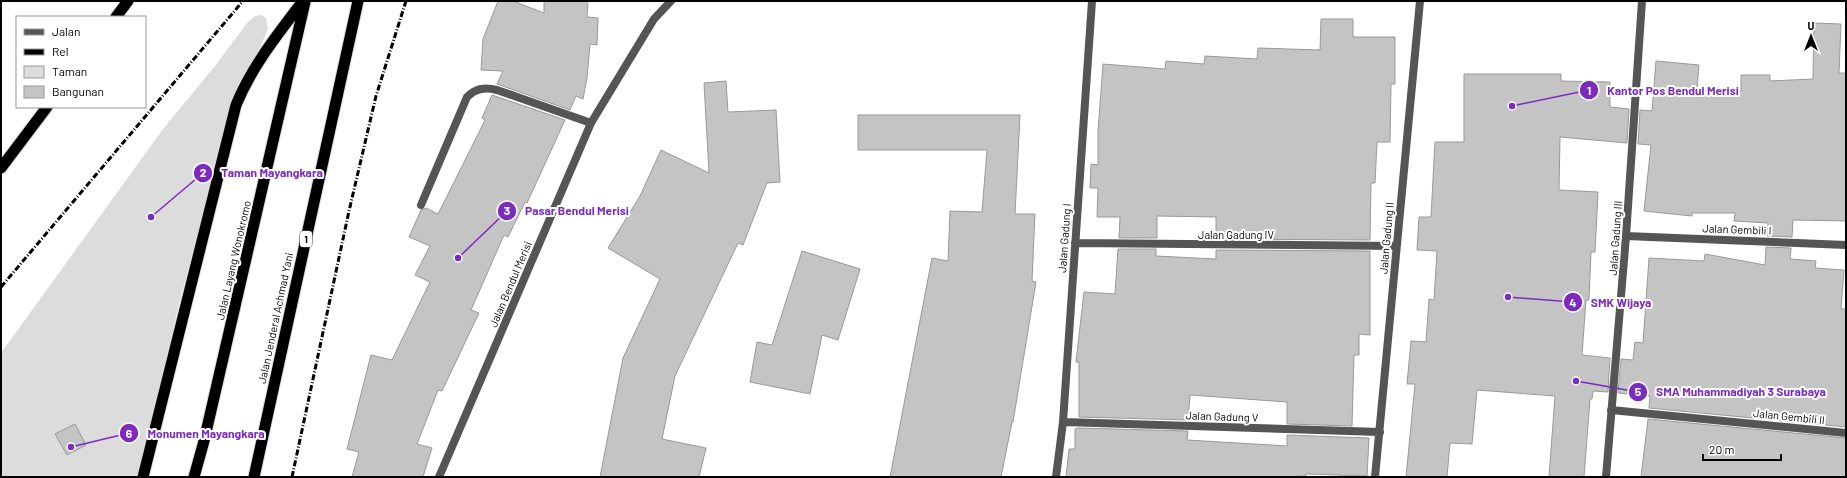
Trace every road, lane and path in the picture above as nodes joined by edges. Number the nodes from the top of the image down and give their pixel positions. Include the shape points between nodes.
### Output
1 (128, 1) edge
2 (304, 1) edge
3 (358, 1) edge
4 (1092, 1) edge
5 (1420, 1) edge
6 (1642, 1) edge
7 (668, 2) edge
8 (117, 16) edge
9 (46, 108) edge
10 (591, 123) junction
11 (1, 168) edge
12 (421, 205) dead end
13 (1626, 236) junction
14 (1075, 243) junction
15 (1846, 245) edge
16 (1396, 246) junction
17 (1611, 410) junction
18 (1063, 422) junction
19 (1380, 432) junction
20 (1846, 433) edge
21 (143, 477) edge
22 (194, 477) edge
23 (254, 477) edge
24 (439, 477) edge
25 (1056, 477) edge
26 (1375, 477) edge
27 (1606, 477) edge

1 - 8 highway
2 - 21 highway via 255,66 236,105
2 - 22 highway, Jalan Layang Wonokromo
3 - 23 highway, Jalan Jenderal Achmad Yani / 1
4 - 14 street, Jalan Gadung I
5 - 16 street, Jalan Gadung II
6 - 13 street, Jalan Gadung III
7 - 10 street, Jalan Bendul Merisi via 654,19
9 - 11 highway
10 - 12 street via 497,90 477,89 467,97
10 - 24 street, Jalan Bendul Merisi
13 - 15 street, Jalan Gembili I
13 - 17 street, Jalan Gadung III
14 - 16 street, Jalan Gadung IV
14 - 18 street, Jalan Gadung I
16 - 19 street, Jalan Gadung II
17 - 20 street, Jalan Gembili II
17 - 27 street, Jalan Gadung III
18 - 19 street, Jalan Gadung V
18 - 25 street, Jalan Gadung I
19 - 26 street, Jalan Gadung II

